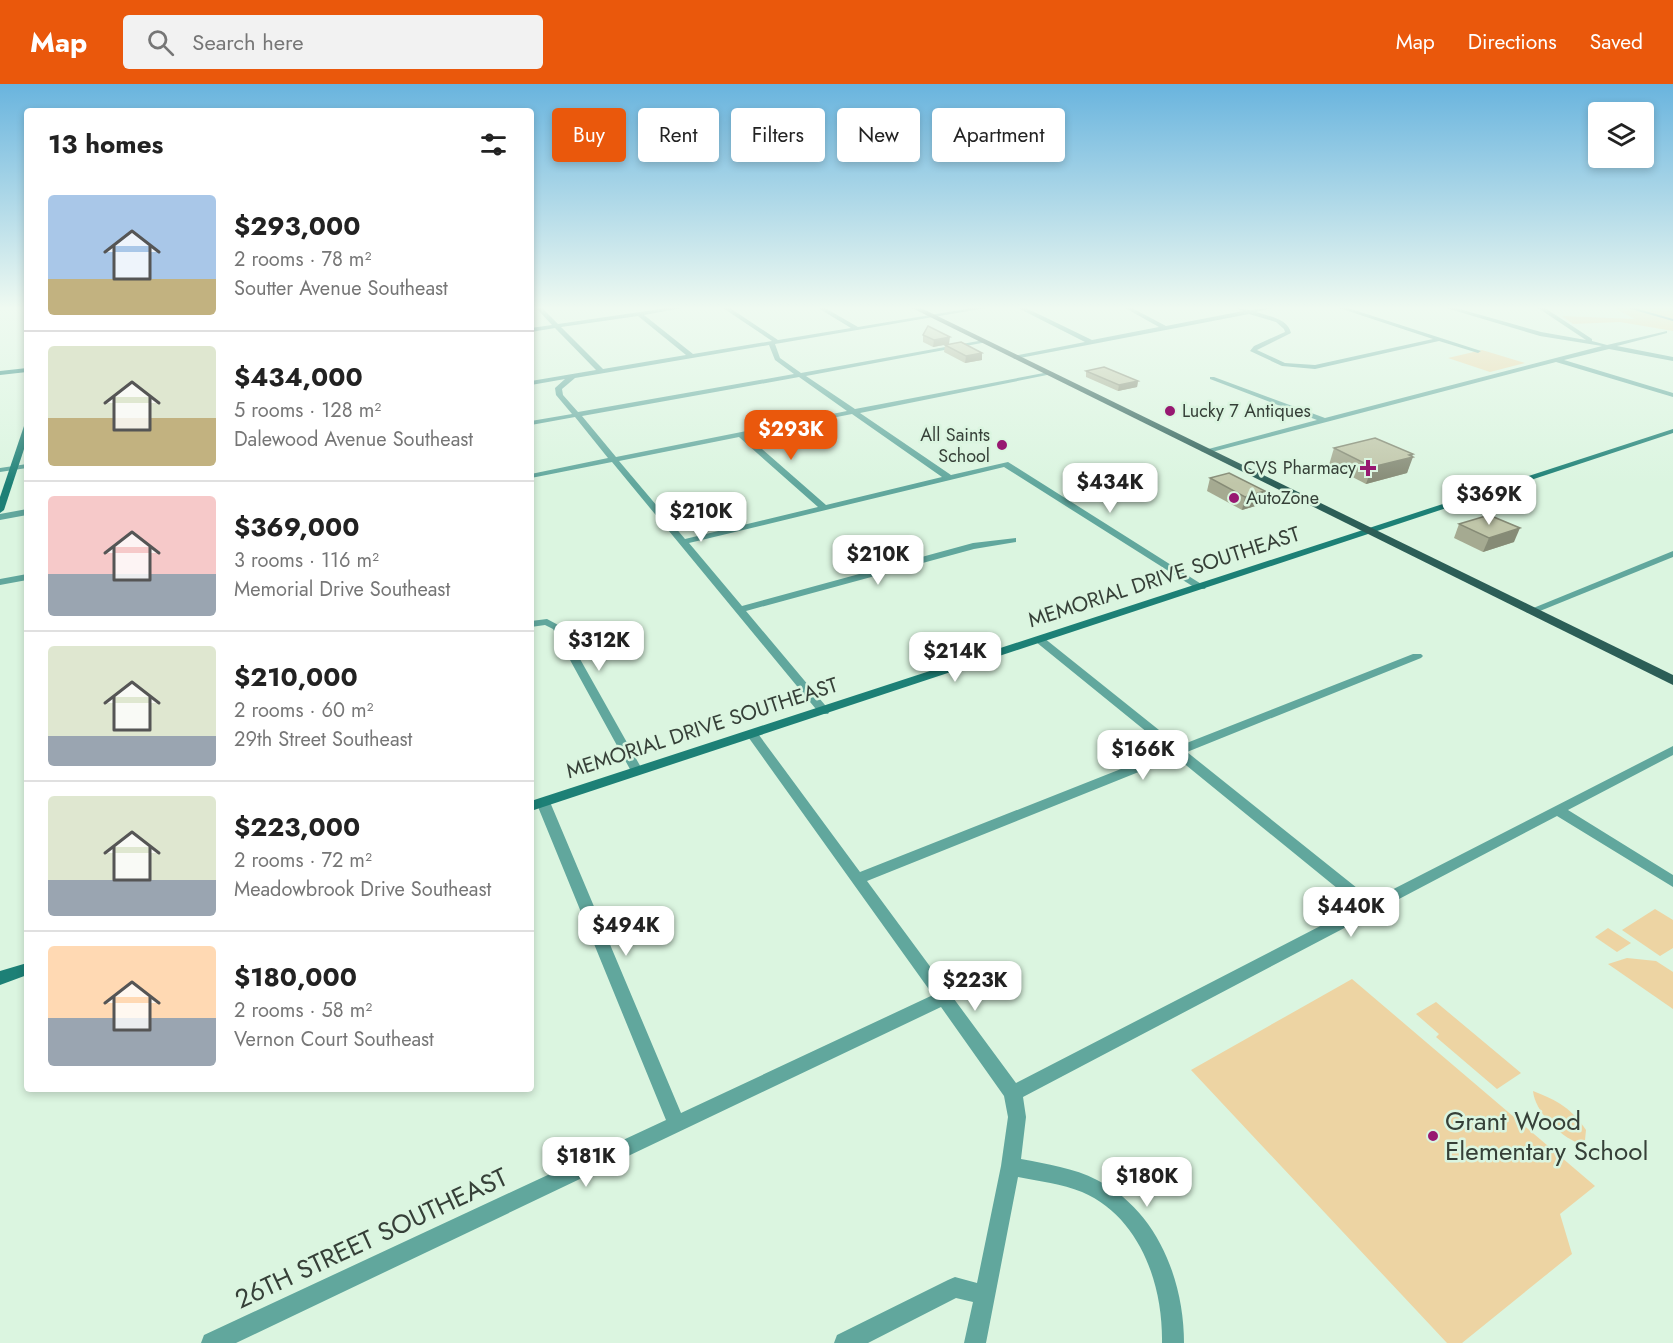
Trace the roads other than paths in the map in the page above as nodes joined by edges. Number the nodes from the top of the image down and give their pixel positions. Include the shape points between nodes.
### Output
1 (597, 367) edge
2 (626, 367) edge
3 (788, 367) edge
4 (846, 367) edge
5 (1035, 367) edge
6 (1292, 367) edge
7 (1316, 367) edge
8 (1530, 367) edge
9 (1579, 367) edge
10 (24, 370) edge
11 (601, 371) junction
12 (0, 373) edge
13 (1047, 373) junction
14 (576, 375) junction
15 (800, 375) junction
16 (1212, 378) dead end
17 (534, 382) edge
18 (1673, 395) edge
19 (853, 411) junction
20 (576, 416) junction
21 (1324, 420) junction
22 (534, 423) edge
23 (1673, 431) edge
24 (740, 434) junction
25 (24, 437) edge
26 (1205, 451) junction
27 (614, 459) junction
28 (24, 466) edge
29 (14, 468) junction
30 (0, 470) edge
31 (534, 475) edge
32 (950, 478) junction
33 (825, 508) junction
34 (0, 510) edge
35 (24, 513) edge
36 (0, 517) edge
37 (1371, 532) junction
38 (1013, 540) dead end
39 (682, 542) junction
40 (1673, 554) edge
41 (24, 578) edge
42 (0, 582) edge
43 (1201, 587) junction
44 (738, 610) junction
45 (1531, 611) junction
46 (534, 624) edge
47 (1040, 640) junction
48 (1417, 656) dead end
49 (1673, 681) edge
50 (824, 711) junction
51 (752, 734) junction
52 (1673, 750) edge
53 (1177, 751) junction
54 (637, 771) junction
55 (537, 804) edge
56 (1559, 811) junction
57 (858, 879) junction
58 (1673, 882) edge
59 (1372, 909) junction
60 (24, 970) edge
61 (0, 978) edge
62 (943, 998) junction
63 (1012, 1093) junction
64 (677, 1124) junction
65 (1011, 1166) junction
66 (984, 1295) junction
67 (212, 1343) edge
68 (845, 1343) edge
69 (975, 1343) edge
70 (1173, 1343) edge

1 - 11 street
2 - 11 street
3 - 15 street
4 - 15 street
5 - 13 main road
6 - 7 street
8 - 21 street
9 - 18 street
10 - 12 street
11 - 14 street
13 - 19 street
13 - 26 main road
14 - 17 street
14 - 20 street via 558,388
15 - 19 street
15 - 20 street
16 - 21 street
19 - 24 street
19 - 32 street
20 - 22 street
20 - 27 street
21 - 26 street
23 - 37 street, MEMORIAL DRIVE SOUTHEAST
24 - 27 street
24 - 33 street
25 - 29 street
26 - 37 main road
27 - 31 street
27 - 39 street
28 - 29 street
29 - 30 street
29 - 34 street
32 - 33 street
32 - 43 street via 1005,464
33 - 39 street
35 - 36 street
37 - 43 street, MEMORIAL DRIVE SOUTHEAST
37 - 45 main road
38 - 44 street via 973,546
39 - 44 street
40 - 45 street
41 - 42 street
43 - 47 street, MEMORIAL DRIVE SOUTHEAST
44 - 50 street
45 - 49 main road
46 - 54 street via 547,622 557,627
47 - 50 street, MEMORIAL DRIVE SOUTHEAST
47 - 53 street
48 - 53 street
50 - 51 street, MEMORIAL DRIVE SOUTHEAST
51 - 54 street, MEMORIAL DRIVE SOUTHEAST
51 - 57 street
52 - 56 street
53 - 57 street
53 - 59 street
54 - 55 street, MEMORIAL DRIVE SOUTHEAST
55 - 64 street
56 - 58 street
56 - 59 street
57 - 62 street
59 - 63 street
60 - 61 street
62 - 63 street
62 - 64 street, 26TH STREET SOUTHEAST
63 - 65 street via 1017,1117
64 - 67 street, 26TH STREET SOUTHEAST
65 - 66 street
65 - 70 street via 1090,1186 1119,1204 1140,1230 1163,1270
66 - 68 street via 955,1287
66 - 69 street

